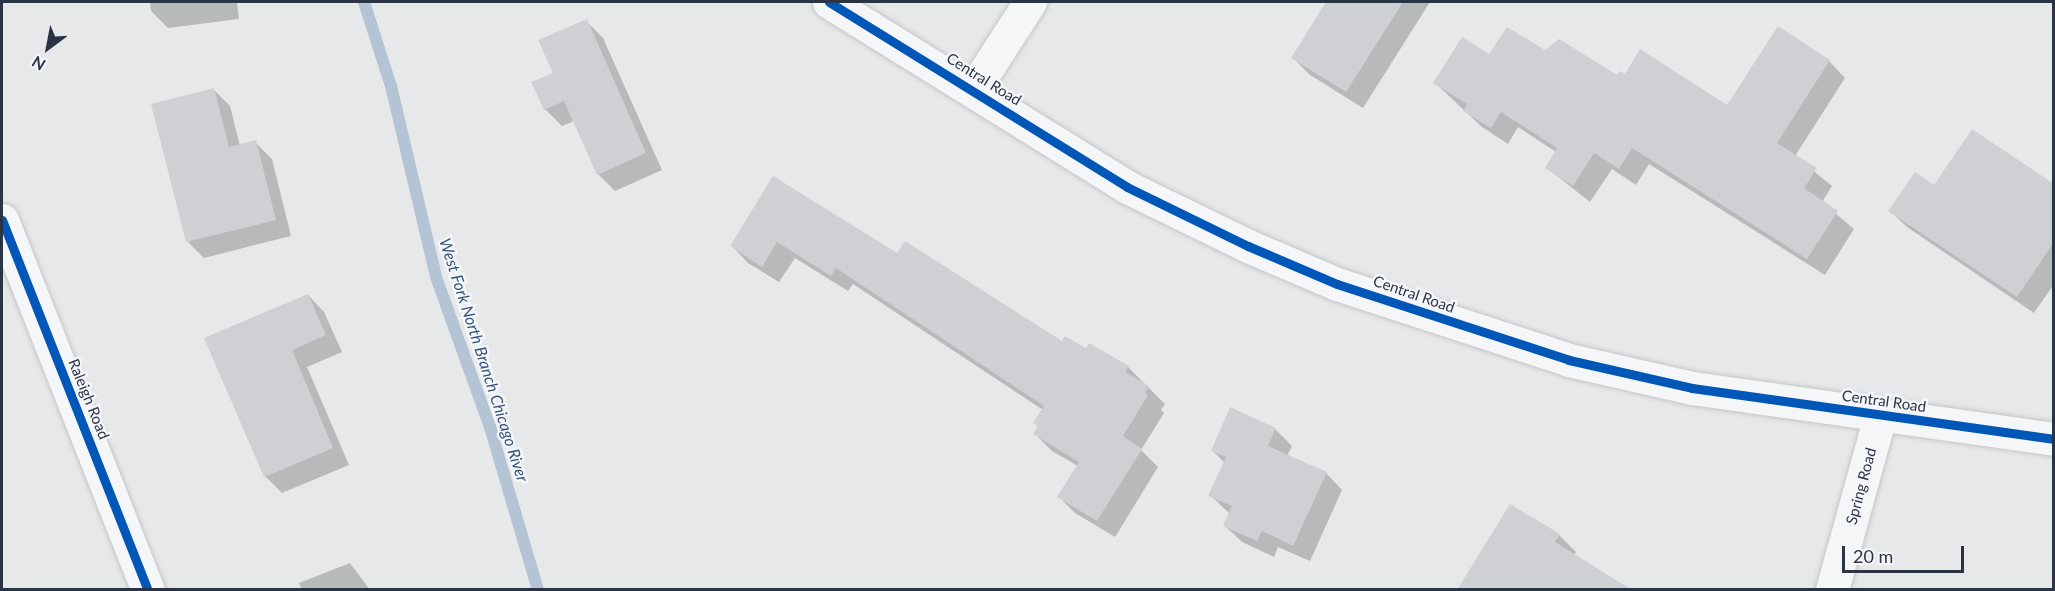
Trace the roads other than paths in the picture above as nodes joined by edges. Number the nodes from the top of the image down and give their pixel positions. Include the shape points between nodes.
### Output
1 (829, 2) edge
2 (1030, 2) edge
3 (973, 90) junction
4 (2, 220) edge
5 (1880, 416) junction
6 (2054, 439) edge
7 (148, 590) edge
8 (1832, 590) edge

1 - 3 street, Central Road
2 - 3 street
3 - 5 street, Central Road via 1127,187 1337,284 1569,360 1692,388
4 - 7 street, Raleigh Road
5 - 6 street, Central Road
5 - 8 street, Spring Road

